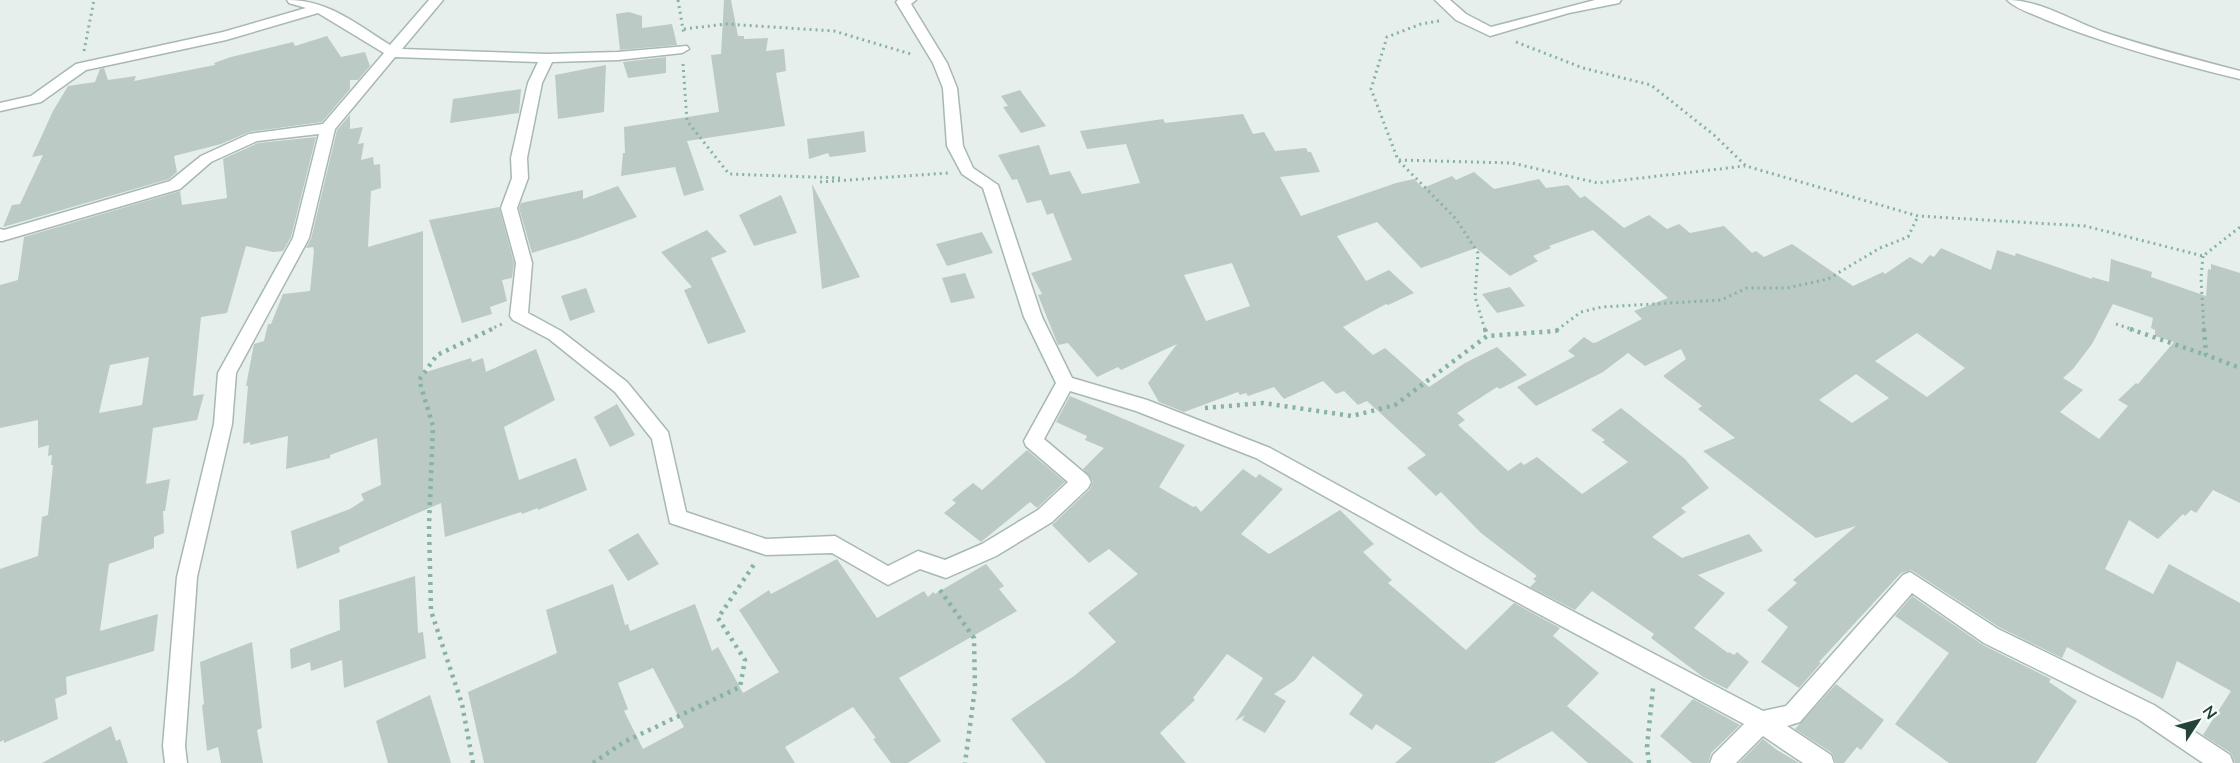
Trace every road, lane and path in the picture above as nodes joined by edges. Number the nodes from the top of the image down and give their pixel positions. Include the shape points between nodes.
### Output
1 (94, 0) edge
2 (294, 0) edge
3 (435, 0) edge
4 (678, 0) edge
5 (1442, 0) edge
6 (1614, 0) edge
7 (2014, 0) edge
8 (904, 1) edge
9 (320, 8) junction
10 (1461, 17) junction
11 (684, 28) junction
12 (1490, 32) junction
13 (682, 49) junction
14 (393, 53) junction
15 (547, 58) junction
16 (940, 63) junction
17 (81, 67) junction
18 (2240, 75) edge
19 (0, 106) edge
20 (328, 128) junction
21 (1398, 160) junction
22 (1746, 166) junction
23 (967, 171) junction
24 (840, 178) dead end
25 (820, 182) dead end
26 (1918, 216) junction
27 (2240, 227) edge
28 (0, 234) edge
29 (2203, 256) junction
30 (519, 316) junction
31 (2116, 324) dead end
32 (1487, 336) junction
33 (2206, 355) junction
34 (2240, 368) edge
35 (1065, 383) junction
36 (1196, 408) dead end
37 (766, 547) junction
38 (918, 560) junction
39 (1655, 664) junction
40 (1761, 722) junction
41 (176, 763) edge
42 (473, 763) edge
43 (593, 763) edge
44 (965, 763) edge
45 (1649, 763) edge
46 (1721, 763) edge
47 (1823, 763) edge
48 (2222, 763) edge

1 - 17 path
2 - 9 street
3 - 14 street
4 - 11 path
5 - 10 street
6 - 12 street
7 - 18 street via 2071,26
8 - 16 street
9 - 14 street
9 - 17 street via 226,36
10 - 12 street
10 - 21 path via 1421,24 1387,37 1371,89
11 - 13 path
11 - 16 path via 726,24 834,31
12 - 22 path via 1583,68 1651,85
13 - 15 street
13 - 24 path via 687,121 729,174
14 - 15 street
14 - 20 street
15 - 30 street via 535,83 519,158 520,178 509,208 524,263
16 - 23 street via 950,88 955,146
17 - 19 street via 36,99
20 - 28 street via 254,137 206,159 175,185
20 - 41 street via 301,238 226,373 224,424 187,578 174,746
21 - 22 path via 1512,163 1598,183
21 - 32 path via 1456,219 1478,253 1475,297
22 - 26 path
23 - 25 path
23 - 35 street via 990,185 1033,316
26 - 29 path via 2085,226
26 - 32 path via 1908,237 1880,248 1828,279 1787,288 1747,288 1721,300 1602,308 1581,312 1556,331
27 - 29 path
29 - 33 path via 2200,278
30 - 37 street via 555,335 621,387 661,437 677,517
30 - 42 path via 437,355 419,380 433,426 430,611 462,704
31 - 33 path
32 - 36 path via 1395,405 1352,416 1263,403
33 - 34 path
35 - 38 street via 1033,441 1082,483 1046,516 989,550 946,569
35 - 39 street via 1141,405 1263,453
37 - 38 street via 835,544 888,576
37 - 43 path via 718,618 745,660 740,687 624,742
38 - 44 path via 974,638 975,688
39 - 40 street
39 - 45 path
40 - 46 street
40 - 47 street
40 - 48 street via 1792,715 1910,581 1991,636 2146,712

